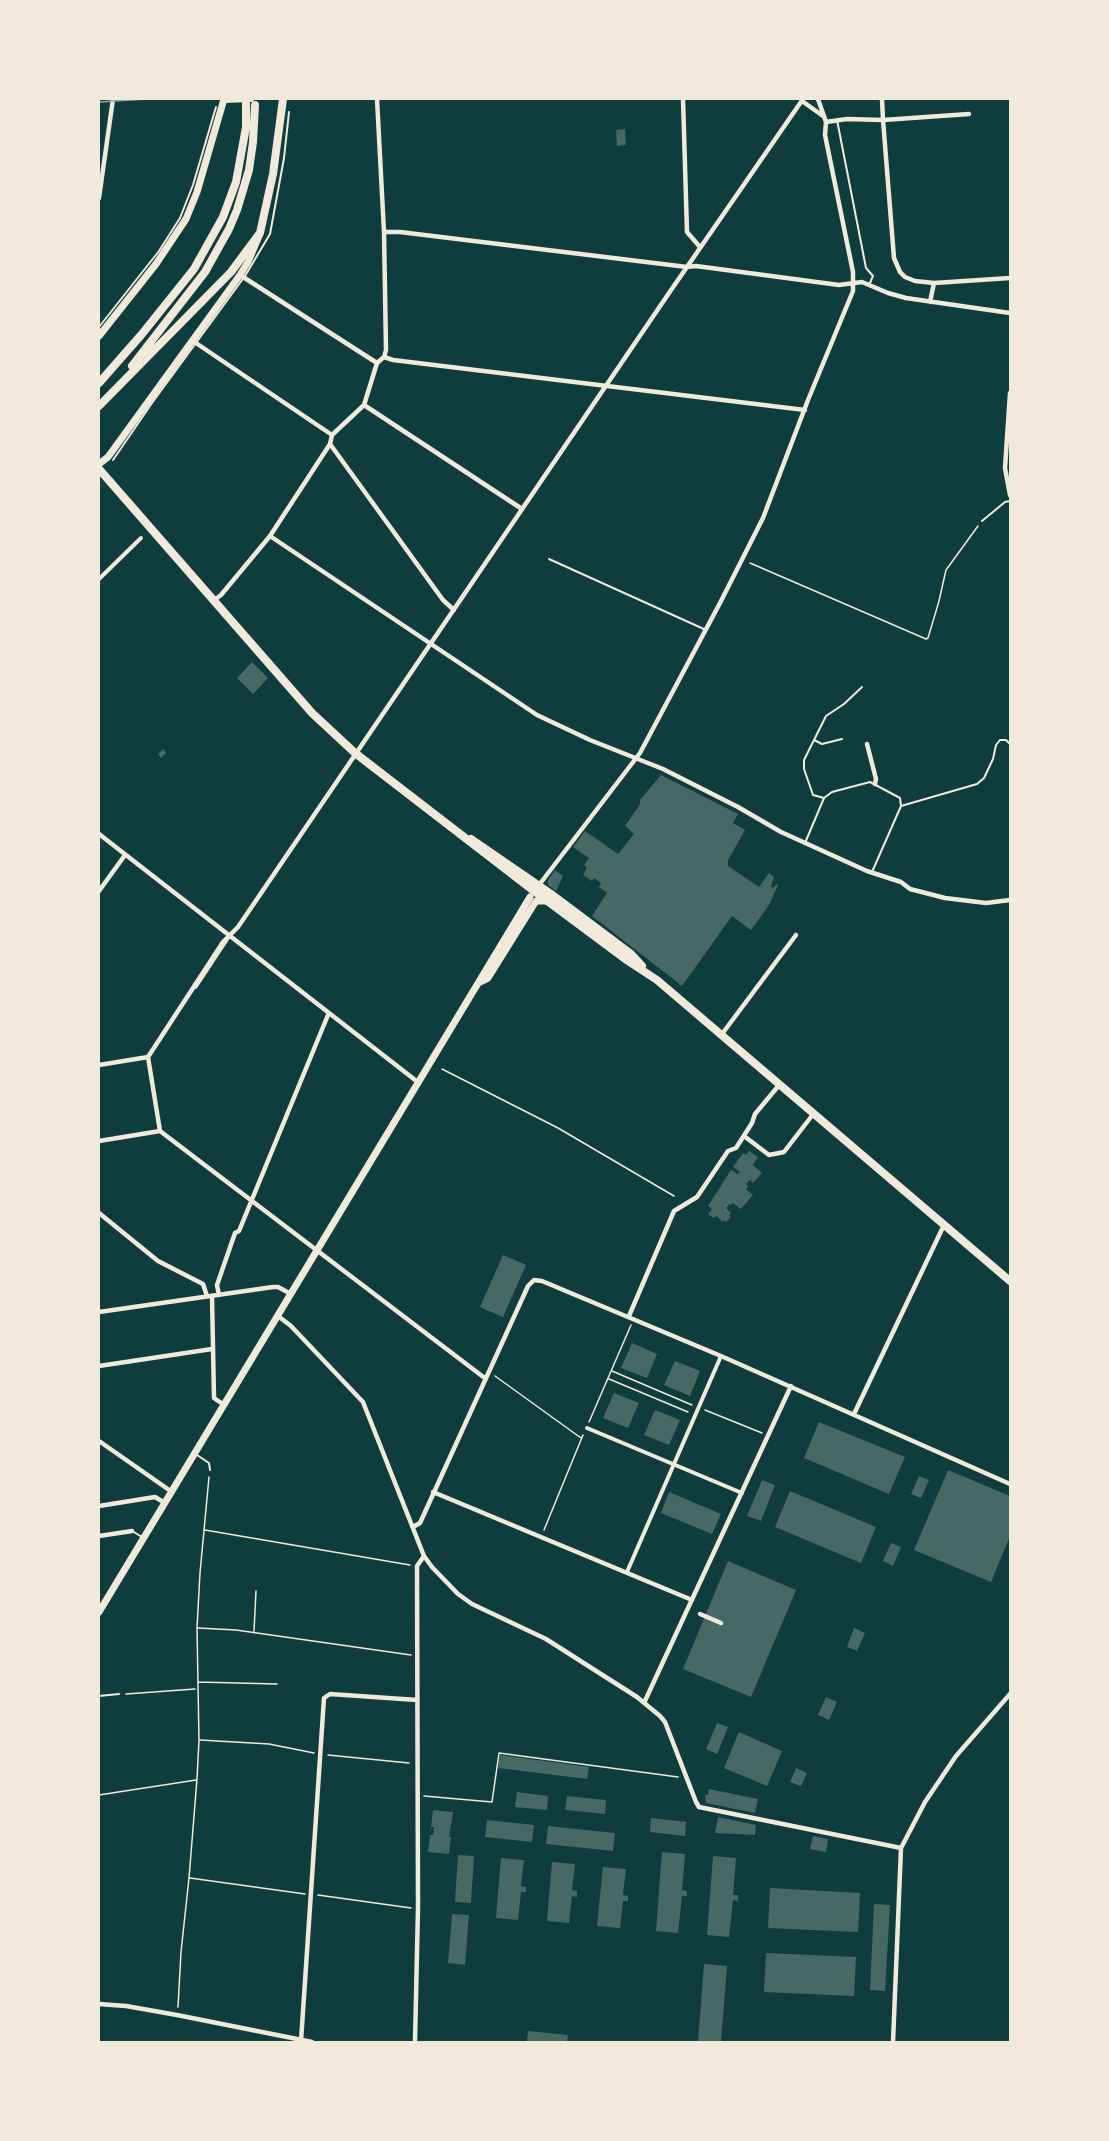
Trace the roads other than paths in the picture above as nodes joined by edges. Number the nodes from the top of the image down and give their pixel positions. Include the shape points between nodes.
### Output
1 (113, 99) edge
2 (283, 99) edge
3 (377, 99) edge
4 (683, 99) edge
5 (818, 99) edge
6 (882, 99) edge
7 (224, 100) edge
8 (801, 101) edge
9 (250, 103) edge
10 (216, 107) dead end
11 (289, 112) dead end
12 (969, 114) dead end
13 (823, 116) junction
14 (837, 120) junction
15 (883, 120) junction
16 (826, 122) junction
17 (99, 198) edge
18 (384, 232) junction
19 (260, 233) junction
20 (700, 247) junction
21 (687, 267) junction
22 (242, 276) junction
23 (1010, 279) edge
24 (934, 283) junction
25 (854, 284) junction
26 (869, 285) junction
27 (930, 302) junction
28 (1010, 313) edge
29 (99, 327) edge
30 (99, 336) edge
31 (195, 342) junction
32 (384, 357) junction
33 (377, 363) junction
34 (99, 383) edge
35 (606, 387) junction
36 (115, 389) junction
37 (1010, 393) edge
38 (364, 405) junction
39 (99, 406) edge
40 (805, 410) junction
41 (1009, 418) edge
42 (332, 435) junction
43 (330, 444) junction
44 (113, 460) dead end
45 (99, 464) edge
46 (99, 469) edge
47 (1010, 495) edge
48 (1010, 501) edge
49 (522, 509) junction
50 (982, 521) road end
51 (270, 536) junction
52 (143, 537) dead end
53 (549, 559) dead end
54 (99, 579) edge
55 (213, 601) junction
56 (454, 610) junction
57 (706, 630) junction
58 (430, 644) junction
59 (862, 687) dead end
60 (842, 739) dead end
61 (814, 740) junction
62 (867, 744) dead end
63 (1010, 744) edge
64 (355, 753) junction
65 (636, 759) junction
66 (875, 784) junction
67 (824, 798) junction
68 (901, 806) junction
69 (460, 832) junction
70 (99, 834) edge
71 (805, 843) junction
72 (482, 852) junction
73 (125, 855) junction
74 (872, 872) junction
75 (99, 891) edge
76 (535, 891) junction
77 (549, 897) junction
78 (1010, 900) edge
79 (796, 935) dead end
80 (230, 937) junction
81 (648, 972) junction
82 (328, 1015) junction
83 (722, 1034) junction
84 (148, 1057) junction
85 (99, 1065) edge
86 (419, 1083) junction
87 (780, 1084) junction
88 (815, 1114) junction
89 (160, 1131) junction
90 (744, 1136) junction
91 (99, 1141) edge
92 (250, 1199) junction
93 (99, 1213) edge
94 (944, 1225) junction
95 (318, 1251) junction
96 (1010, 1281) edge
97 (292, 1294) junction
98 (219, 1295) junction
99 (210, 1296) junction
100 (99, 1312) edge
101 (278, 1316) junction
102 (629, 1316) junction
103 (212, 1349) junction
104 (721, 1356) junction
105 (99, 1366) edge
106 (486, 1379) junction
107 (791, 1386) junction
108 (224, 1405) junction
109 (854, 1414) junction
110 (587, 1428) dead end
111 (99, 1441) edge
112 (195, 1454) junction
113 (674, 1465) junction
114 (210, 1470) road end
115 (1010, 1484) edge
116 (434, 1491) junction
117 (172, 1492) junction
118 (742, 1493) junction
119 (165, 1503) junction
120 (99, 1506) edge
121 (413, 1527) junction
122 (132, 1531) joint
123 (99, 1536) edge
124 (144, 1538) junction
125 (424, 1556) junction
126 (627, 1572) junction
127 (692, 1600) junction
128 (99, 1612) edge
129 (700, 1614) dead end
130 (721, 1623) dead end
131 (1010, 1694) edge
132 (119, 1695) road end
133 (99, 1696) edge
134 (417, 1701) junction
135 (644, 1703) junction
136 (901, 1848) junction
137 (99, 2004) edge
138 (301, 2041) edge
139 (415, 2041) edge
140 (312, 2042) edge
141 (893, 2042) edge

1 - 17 street
2 - 19 main road
3 - 18 street
4 - 20 street via 687,232
5 - 13 street
6 - 15 street
7 - 9 street
7 - 30 main road via 186,219
8 - 13 street
8 - 20 street
9 - 34 main road via 236,182 223,218 194,269
9 - 36 main road via 253,142 249,170 229,229 205,272
10 - 29 lane via 180,218
11 - 22 lane via 270,234
12 - 15 street
13 - 16 street
14 - 15 street
14 - 16 street
14 - 26 lane via 866,268 873,276
15 - 24 street via 894,258 906,277
16 - 25 street via 825,135
18 - 21 street
18 - 32 street
19 - 22 main road
19 - 36 main road via 231,272
20 - 21 street
21 - 25 street
21 - 35 street
22 - 31 main road
22 - 33 street
23 - 24 street
24 - 27 street
25 - 26 street
25 - 40 street
26 - 27 street
27 - 28 street
31 - 42 street
31 - 44 lane
31 - 45 main road
32 - 33 street
32 - 35 street
33 - 38 street
35 - 40 street
35 - 49 street
36 - 39 main road
37 - 41 street
38 - 42 street
38 - 49 street
40 - 57 street via 763,518
41 - 47 street via 1005,468
42 - 43 street
43 - 51 street
43 - 56 street
46 - 55 main road
48 - 50 lane
49 - 56 street
51 - 55 street
51 - 58 street
52 - 54 street
53 - 57 lane
55 - 64 main road via 312,713
56 - 58 street
57 - 65 street
58 - 64 street
58 - 65 street via 537,715
59 - 61 lane via 826,716
60 - 61 lane via 822,744
61 - 67 lane via 804,769 813,795
62 - 66 street
63 - 68 lane via 1006,740 996,745 984,778 977,784
64 - 69 main road
64 - 80 street
65 - 71 street via 663,769
65 - 76 street
66 - 67 lane via 832,792
66 - 68 lane via 900,798
67 - 71 lane
68 - 74 lane
69 - 72 main road
69 - 76 main road via 481,844
70 - 73 street
71 - 74 street
72 - 76 main road
72 - 76 lane via 523,878
73 - 75 street
73 - 80 street
74 - 78 street via 920,893 986,903
76 - 77 main road
76 - 77 main road
76 - 86 main road via 534,899
77 - 81 main road via 628,961
77 - 81 main road via 631,954
79 - 83 street
80 - 82 street
80 - 84 street
81 - 83 main road
82 - 86 street
82 - 92 street
83 - 87 main road
84 - 85 street
84 - 89 street
86 - 95 main road
87 - 88 main road
87 - 90 street via 755,1114
88 - 90 street via 784,1152 769,1155
88 - 94 main road
89 - 91 street
89 - 92 street
90 - 102 street via 736,1148 728,1151 697,1197 674,1211
92 - 95 street
92 - 98 street via 217,1285
93 - 99 street via 158,1261 203,1284
94 - 96 main road
94 - 109 street
95 - 97 main road
95 - 106 street
97 - 98 street via 273,1287
97 - 101 main road
98 - 99 street
99 - 100 street
99 - 103 street
101 - 108 main road
101 - 121 street via 363,1402
102 - 104 street
102 - 106 street via 534,1280
103 - 105 street
103 - 108 street via 214,1398
104 - 107 street
104 - 113 street
106 - 116 street
107 - 109 street
107 - 118 street
108 - 112 main road
109 - 115 street
110 - 113 street
111 - 117 street
112 - 114 lane via 209,1463
112 - 117 main road
113 - 118 street
113 - 126 street
116 - 121 street via 420,1523
116 - 126 street
117 - 119 main road
118 - 127 street
119 - 120 street via 155,1497
119 - 124 main road
121 - 125 street
122 - 123 street
122 - 124 lane
124 - 128 main road
125 - 134 street via 417,1566
125 - 135 street via 468,1601 546,1639
126 - 127 street
127 - 135 street
129 - 130 street
131 - 136 street via 956,1756 925,1802
132 - 133 lane
134 - 138 street via 327,1695 324,1700
134 - 139 street
135 - 136 street via 665,1722 699,1807
136 - 141 street
137 - 138 street via 177,2015
138 - 140 street

